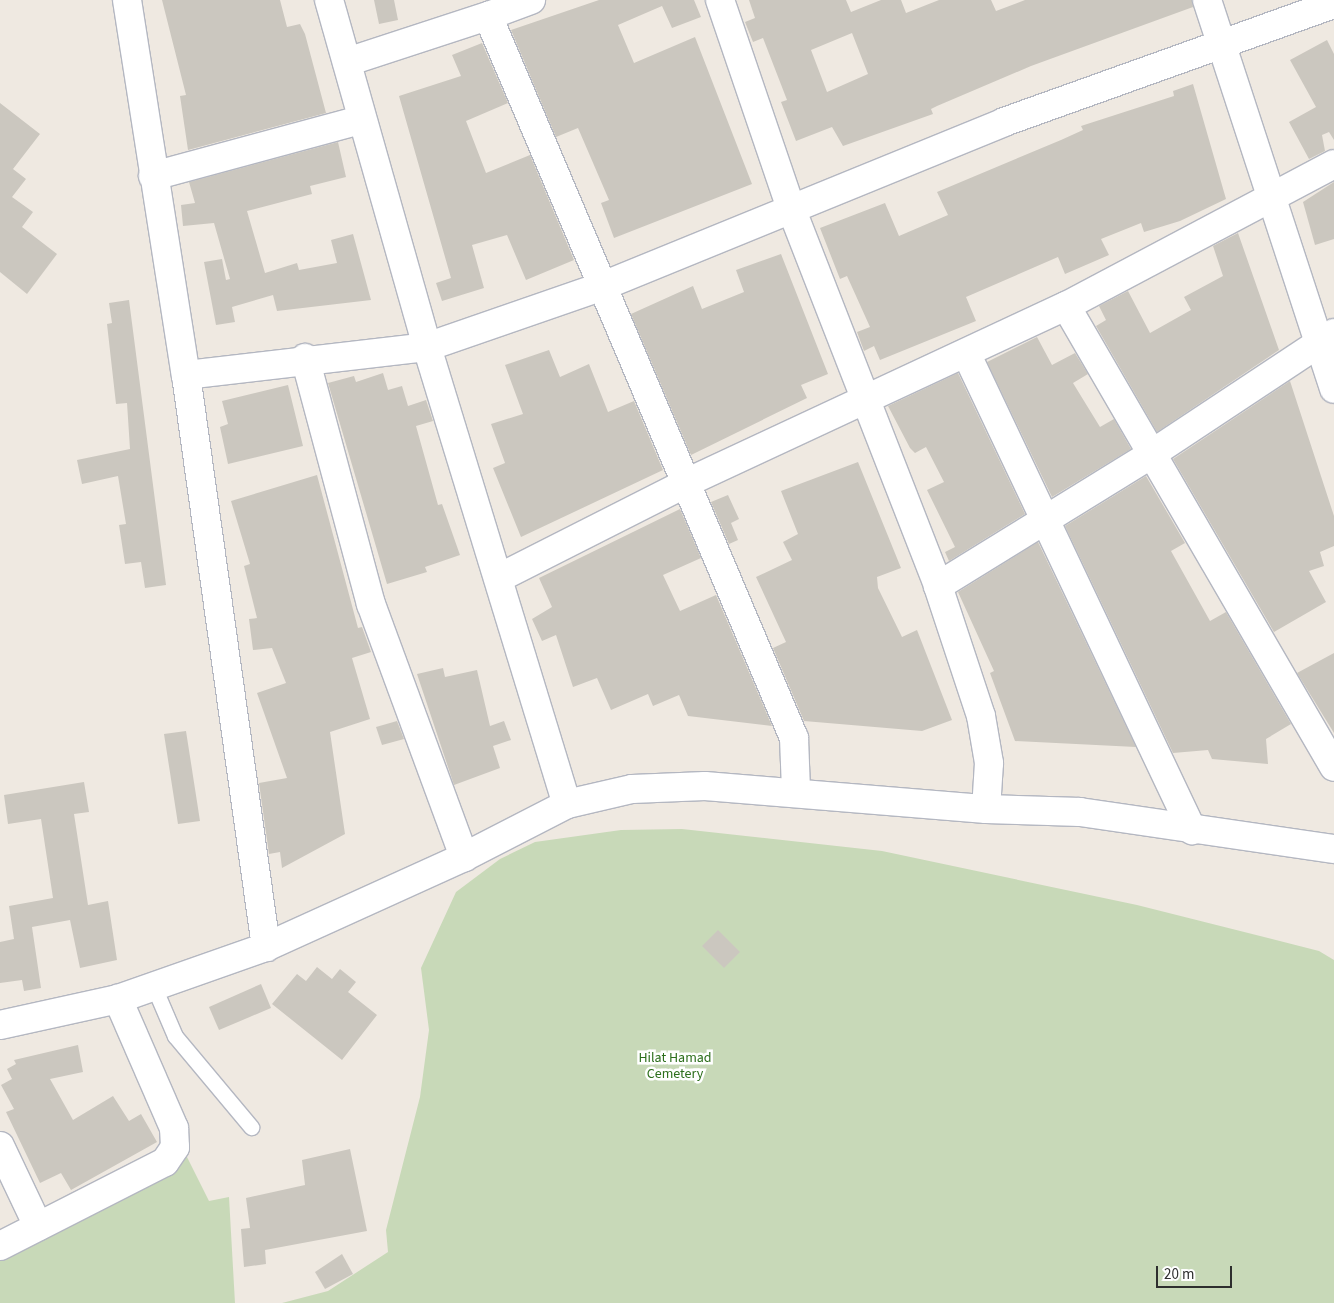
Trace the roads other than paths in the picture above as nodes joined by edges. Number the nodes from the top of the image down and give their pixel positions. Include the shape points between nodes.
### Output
1 (127, 0) edge
2 (329, 0) edge
3 (531, 0) edge
4 (720, 0) edge
5 (1207, 0) edge
6 (1334, 4) edge
7 (488, 16) junction
8 (1222, 48) junction
9 (347, 62) junction
10 (360, 120) junction
11 (1334, 164) edge
12 (153, 176) junction
13 (1270, 197) junction
14 (791, 208) junction
15 (603, 286) junction
16 (1066, 306) junction
17 (1326, 337) edge
18 (427, 347) junction
19 (967, 355) junction
20 (305, 358) junction
21 (186, 375) junction
22 (1334, 390) edge
23 (864, 402) junction
24 (1150, 455) junction
25 (686, 483) junction
26 (1044, 520) junction
27 (499, 578) junction
28 (938, 586) junction
29 (1334, 767) edge
30 (796, 791) junction
31 (567, 804) junction
32 (986, 809) junction
33 (1192, 830) junction
34 (1334, 849) edge
35 (464, 857) junction
36 (266, 947) junction
37 (154, 987) junction
38 (118, 1000) junction
39 (0, 1025) edge
40 (251, 1127) dead end
41 (0, 1146) edge
42 (38, 1226) junction
43 (0, 1246) edge

1 - 12 street
2 - 9 street
3 - 7 street
4 - 14 street
5 - 8 street
6 - 8 street
7 - 9 street
7 - 15 street
8 - 13 street
8 - 14 street via 1004,122
9 - 10 street
10 - 12 street
10 - 18 street
11 - 13 street
12 - 21 street
13 - 16 street
13 - 17 street
14 - 15 street
14 - 23 street
15 - 18 street
15 - 25 street
16 - 19 street
16 - 24 street
17 - 22 street
17 - 24 street
18 - 20 street
18 - 27 street
19 - 23 street
19 - 26 street
20 - 21 street
20 - 35 street via 371,604
21 - 36 street
23 - 25 street
23 - 28 street
24 - 26 street
24 - 29 street
25 - 27 street
25 - 30 street via 794,738
26 - 28 street
26 - 33 street
27 - 31 street
28 - 32 street via 981,716 989,763
30 - 31 street via 705,786 632,789
30 - 32 street
31 - 35 street
32 - 33 street via 1080,812
33 - 34 street
35 - 36 street
36 - 37 street
37 - 38 street
37 - 40 lane via 175,1036
38 - 39 street
38 - 42 street via 174,1128 175,1148 165,1162
41 - 42 street
42 - 43 street

